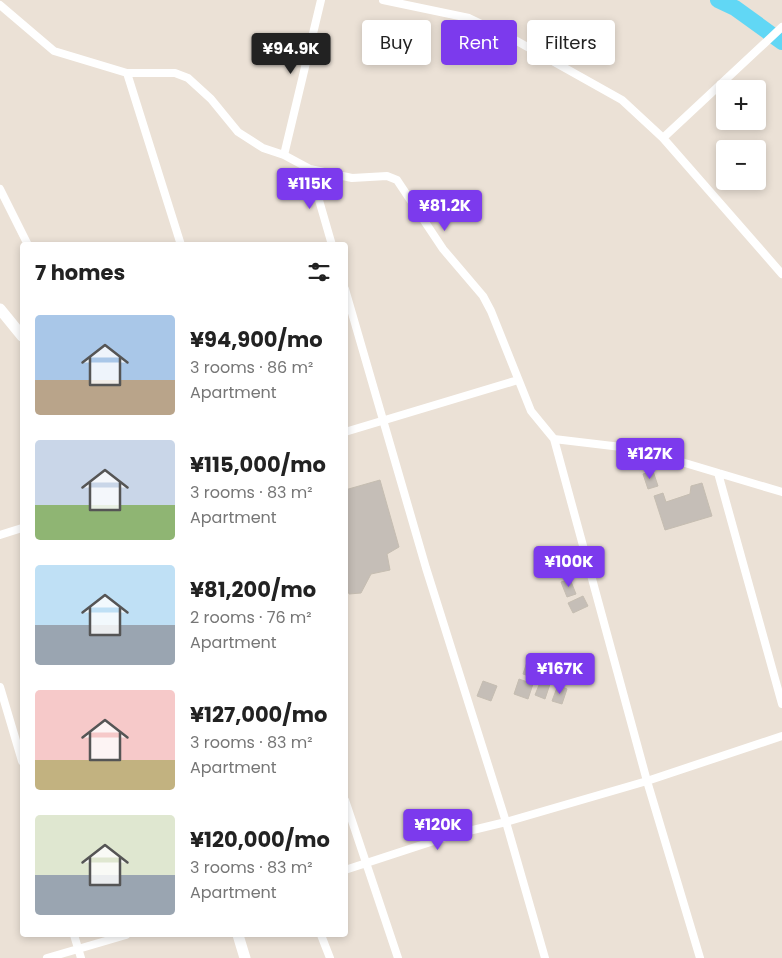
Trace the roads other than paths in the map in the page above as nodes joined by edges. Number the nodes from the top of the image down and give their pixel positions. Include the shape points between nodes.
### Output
1 (321, 0) edge
2 (383, 0) edge
3 (0, 5) edge
4 (782, 27) edge
5 (127, 73) junction
6 (663, 138) junction
7 (284, 155) junction
8 (310, 169) junction
9 (0, 189) edge
10 (26, 242) edge
11 (180, 242) edge
12 (331, 242) edge
13 (782, 274) edge
14 (348, 299) edge
15 (0, 309) edge
16 (20, 330) edge
17 (518, 380) junction
18 (383, 420) junction
19 (348, 431) edge
20 (554, 439) junction
21 (718, 473) junction
22 (782, 492) edge
23 (20, 529) edge
24 (0, 534) edge
25 (0, 687) edge
26 (782, 704) edge
27 (782, 736) edge
28 (20, 754) edge
29 (647, 780) junction
30 (348, 810) edge
31 (506, 822) junction
32 (365, 864) junction
33 (348, 869) edge
34 (75, 937) edge
35 (119, 937) edge
36 (239, 937) edge
37 (322, 937) edge
38 (79, 949) junction
39 (47, 958) edge
40 (81, 958) edge
41 (245, 958) edge
42 (330, 958) edge
43 (398, 958) edge
44 (546, 958) edge
45 (700, 958) edge

1 - 7 street
2 - 6 street via 469,18 507,36 622,100
3 - 5 street via 54,51
4 - 6 street
5 - 7 street via 175,73 188,78 211,99 238,132 263,148
5 - 11 street
6 - 13 street
7 - 8 street
8 - 12 street
8 - 17 street via 352,178 387,176 398,180 443,249 483,296
9 - 10 street
14 - 18 street
15 - 16 main road
17 - 18 street
17 - 20 street via 531,412
18 - 19 street
18 - 31 street
20 - 21 street via 638,449
20 - 29 street
21 - 22 street
21 - 26 street
23 - 24 street
25 - 28 street
27 - 29 street
29 - 31 street
29 - 45 street
30 - 32 street
31 - 32 street
31 - 44 street
32 - 33 street
32 - 43 street
34 - 38 street
35 - 38 street
36 - 41 main road
37 - 42 street
38 - 39 street
38 - 40 street

